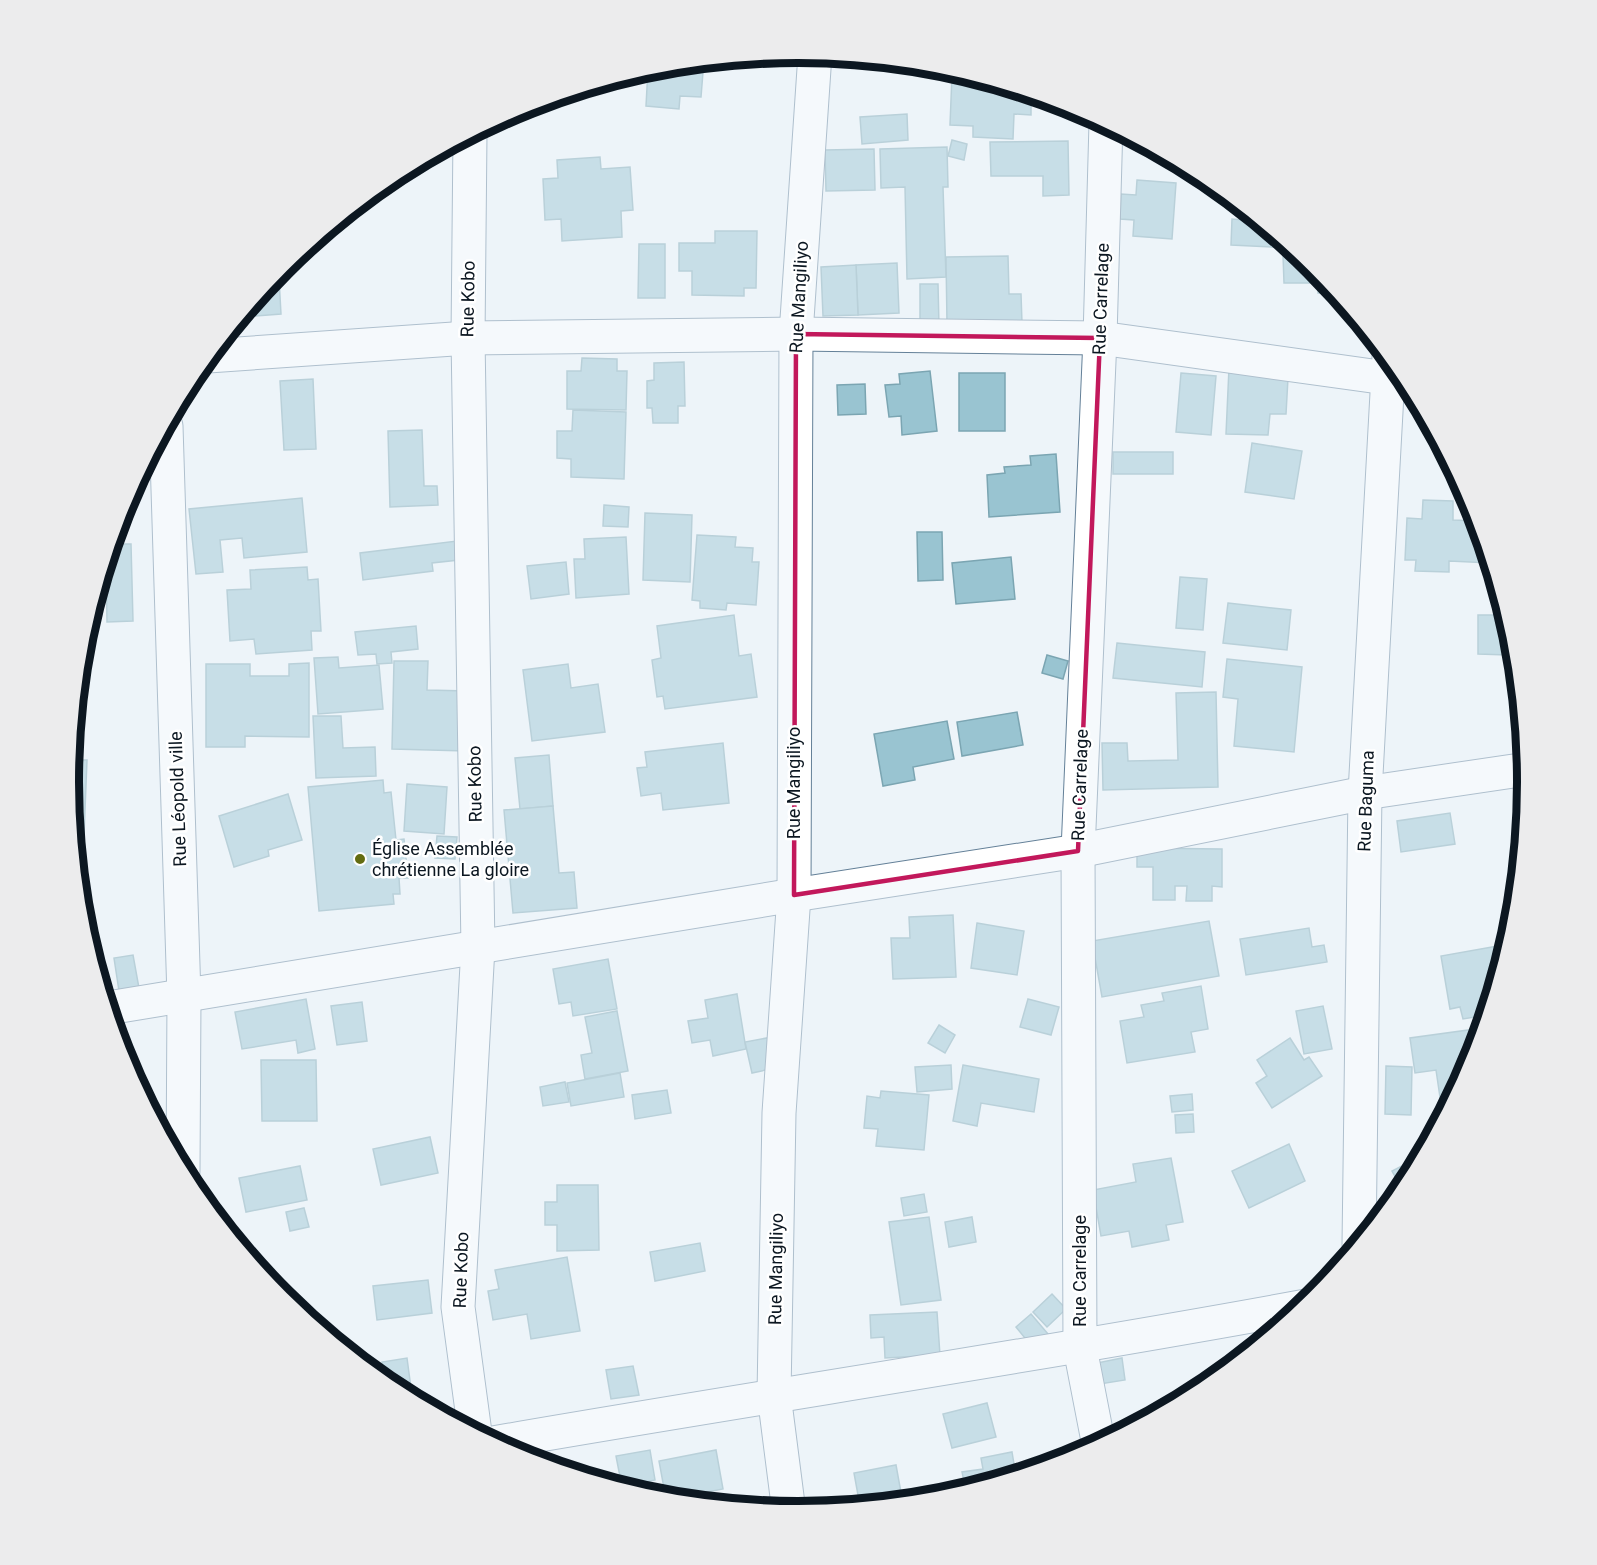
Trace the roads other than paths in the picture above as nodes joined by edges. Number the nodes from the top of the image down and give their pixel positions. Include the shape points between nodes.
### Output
1 (814, 64) edge
2 (1106, 132) edge
3 (470, 142) edge
4 (796, 334) junction
5 (468, 338) junction
6 (1100, 338) junction
7 (220, 355) edge
8 (1389, 371) edge
9 (1394, 379) edge
10 (166, 439) edge
11 (1518, 770) edge
12 (1365, 793) junction
13 (1078, 851) junction
14 (794, 895) junction
15 (478, 947) junction
16 (184, 998) junction
17 (115, 1007) edge
18 (183, 1155) edge
19 (1359, 1233) edge
20 (1287, 1309) edge
21 (1080, 1348) junction
22 (774, 1395) junction
23 (474, 1425) edge
24 (1097, 1437) edge
25 (508, 1440) edge
26 (788, 1502) edge

1 - 4 street, Rue Mangiliyo
2 - 6 street, Rue Carrelage
3 - 5 street, Rue Kobo
4 - 5 street
4 - 6 street
4 - 14 street, Rue Mangiliyo
5 - 7 street
5 - 15 street, Rue Kobo
6 - 8 street
6 - 13 street, Rue Carrelage
9 - 12 street, Rue Baguma
10 - 16 street, Rue Léopold ville
11 - 12 street
12 - 13 street
12 - 19 street, Rue Baguma
13 - 14 street
13 - 21 street, Rue Carrelage
14 - 15 street
14 - 22 street, Rue Mangiliyo via 779,1113
15 - 16 street
15 - 23 street, Rue Kobo via 458,1307
16 - 17 street
16 - 18 street, Rue Léopold ville
20 - 21 street
21 - 22 street
21 - 24 street, Rue Carrelage
22 - 25 street
22 - 26 street, Rue Mangiliyo

